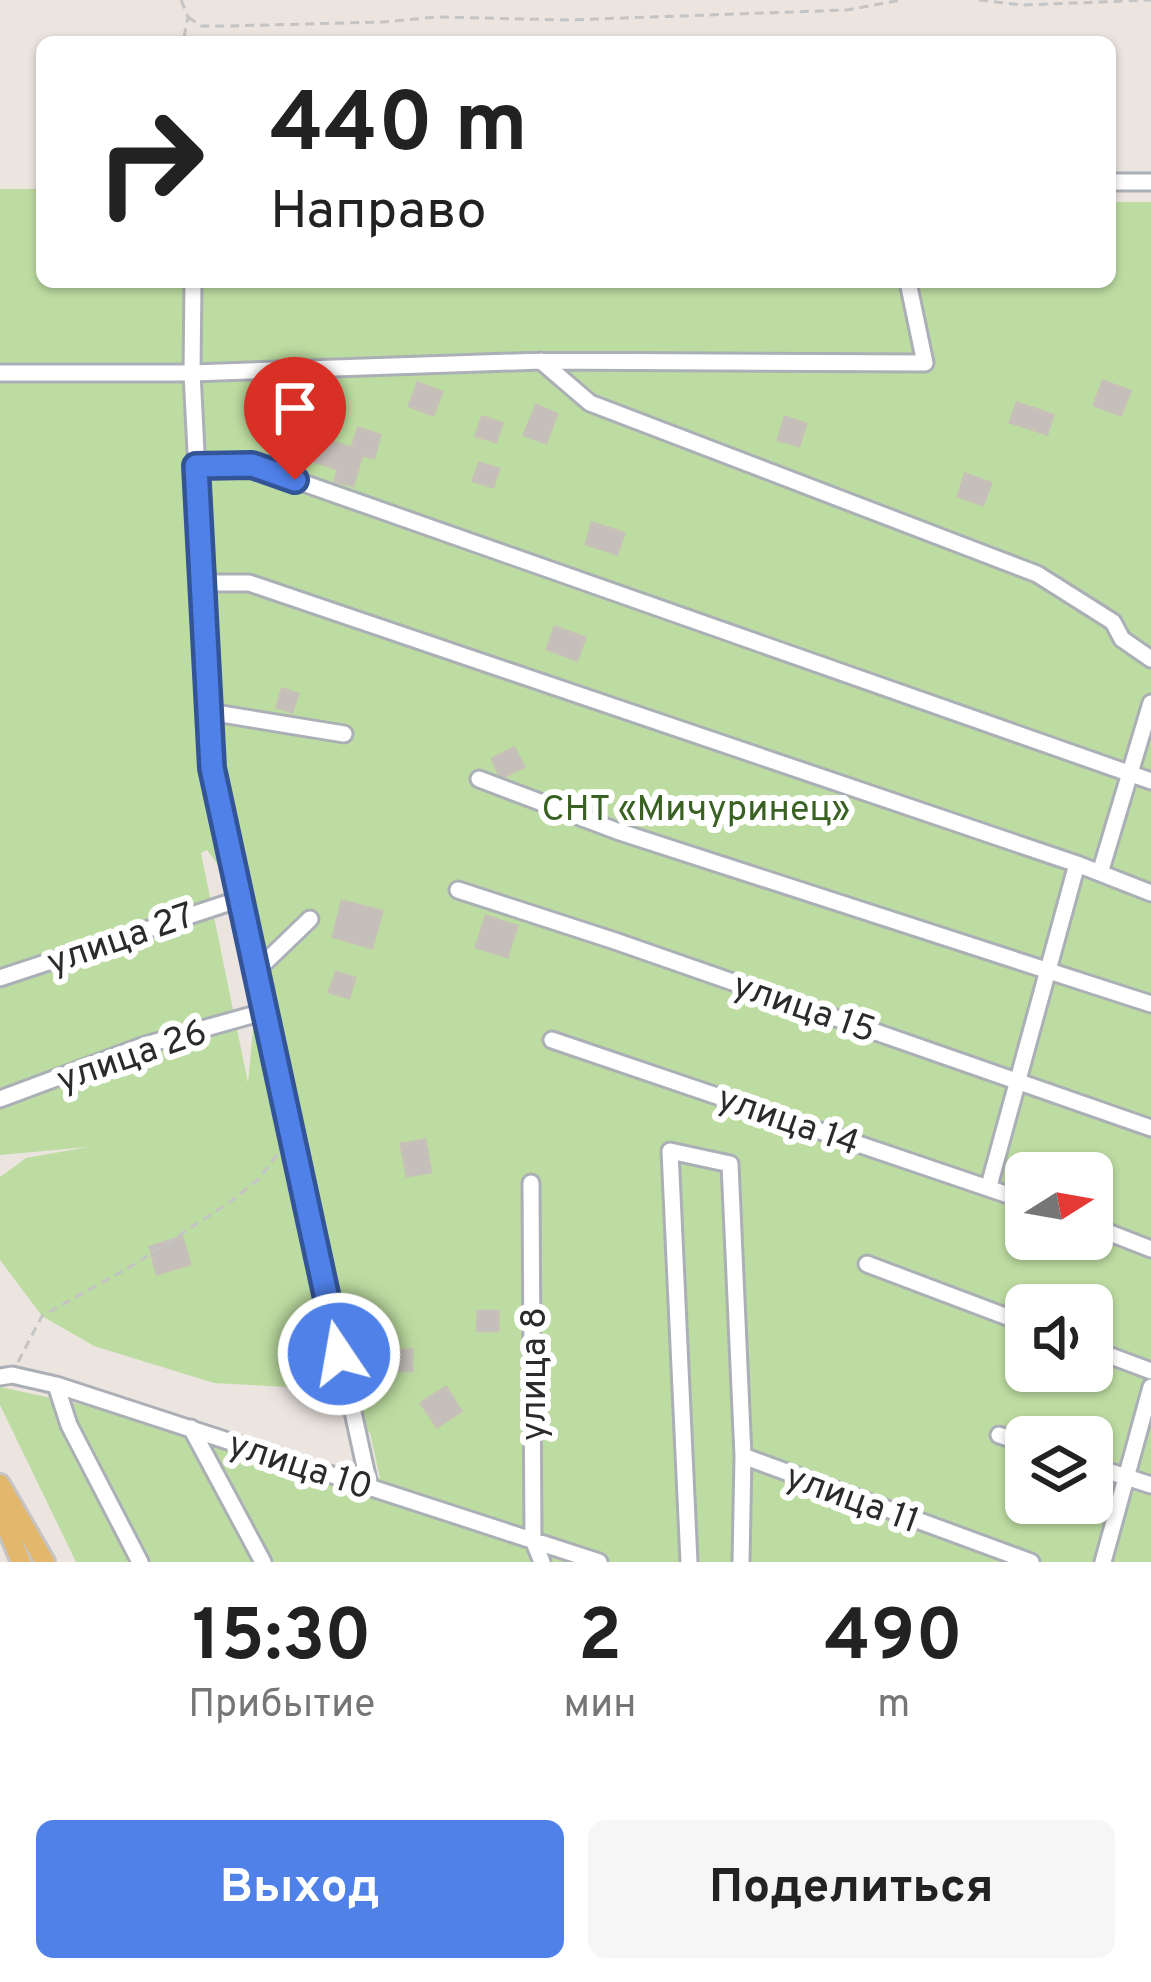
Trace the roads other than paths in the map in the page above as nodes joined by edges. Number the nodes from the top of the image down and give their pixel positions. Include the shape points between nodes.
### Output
1 (1116, 182) edge
2 (1151, 182) edge
3 (193, 288) edge
4 (909, 288) edge
5 (541, 361) junction
6 (0, 373) edge
7 (192, 373) junction
8 (196, 466) junction
9 (202, 584) junction
10 (1151, 659) edge
11 (1151, 703) edge
12 (209, 712) junction
13 (344, 734) dead end
14 (1132, 775) junction
15 (478, 779) dead end
16 (1151, 782) edge
17 (1077, 864) junction
18 (1100, 873) junction
19 (458, 890) dead end
20 (1151, 893) edge
21 (240, 899) junction
22 (310, 919) dead end
23 (1045, 970) junction
24 (255, 972) junction
25 (0, 978) edge
26 (1151, 1004) edge
27 (262, 1012) junction
28 (552, 1040) dead end
29 (1017, 1079) junction
30 (0, 1099) edge
31 (1151, 1128) edge
32 (531, 1183) dead end
33 (988, 1186) junction
34 (1005, 1193) edge
35 (1113, 1235) edge
36 (1151, 1250) edge
37 (867, 1264) dead end
38 (1005, 1316) edge
39 (1113, 1356) edge
40 (1151, 1371) edge
41 (6, 1376) edge
42 (56, 1385) junction
43 (1151, 1387) edge
44 (191, 1428) junction
45 (999, 1435) dead end
46 (1005, 1437) edge
47 (743, 1456) junction
48 (1113, 1473) edge
49 (1127, 1478) junction
50 (0, 1484) edge
51 (368, 1485) junction
52 (1151, 1485) edge
53 (0, 1511) edge
54 (532, 1540) junction
55 (21, 1562) edge
56 (45, 1562) edge
57 (140, 1562) edge
58 (263, 1562) edge
59 (542, 1562) edge
60 (599, 1562) edge
61 (689, 1562) edge
62 (741, 1562) edge
63 (1031, 1562) edge
64 (1103, 1562) edge

1 - 2 street
3 - 7 street
4 - 5 street via 925,363
5 - 7 street
5 - 10 street via 590,403 1037,574 1113,622
6 - 7 street
7 - 8 street
8 - 9 street
8 - 14 street via 252,465
9 - 12 street
9 - 17 street via 249,583
11 - 14 street
12 - 13 street
12 - 21 street via 212,768
14 - 16 street
14 - 18 street
15 - 23 street
17 - 18 street
17 - 23 street
18 - 20 street
19 - 29 street, улица 15
21 - 24 street
21 - 25 street, улица 27
22 - 24 street
23 - 26 street
23 - 29 street
24 - 27 street
27 - 30 street, улица 26
27 - 51 street
28 - 33 street, улица 14
29 - 31 street, улица 15
29 - 33 street
32 - 54 street, улица 8
33 - 34 street, улица 14
35 - 36 street
37 - 38 street
39 - 40 street
41 - 42 street, улица 10
42 - 44 street, улица 10
42 - 57 street
43 - 49 street
44 - 51 street, улица 10
44 - 58 street
45 - 46 street
47 - 61 street via 730,1164 670,1150
47 - 62 street
47 - 63 street, улица 11
48 - 49 street
49 - 52 street
49 - 64 street
50 - 56 main road
51 - 54 street, улица 10
53 - 55 main road
54 - 59 street, улица 8
54 - 60 street, улица 10

